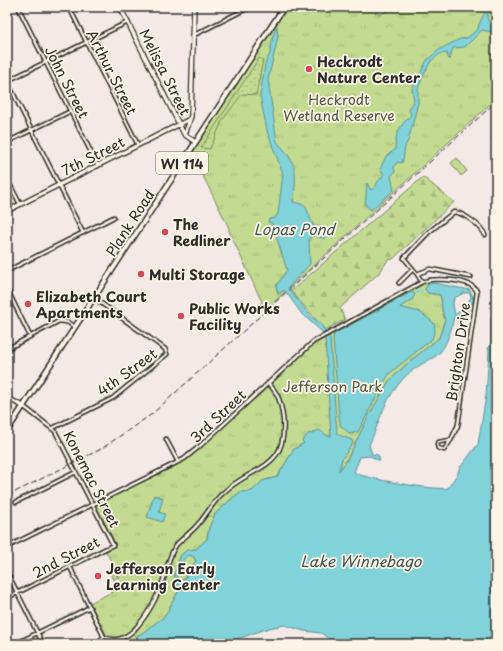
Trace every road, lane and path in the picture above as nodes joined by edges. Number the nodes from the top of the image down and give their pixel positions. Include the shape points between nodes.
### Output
1 (18, 7) edge
2 (69, 7) edge
3 (120, 7) edge
4 (194, 7) edge
5 (250, 7) edge
6 (284, 7) edge
7 (128, 22) junction
8 (192, 36) junction
9 (86, 42) junction
10 (46, 62) junction
11 (7, 81) edge
12 (71, 111) junction
13 (188, 120) junction
14 (180, 125) junction
15 (31, 130) junction
16 (496, 133) edge
17 (185, 136) junction
18 (494, 139) dead end
19 (7, 142) edge
20 (195, 142) junction
21 (138, 145) junction
22 (98, 166) junction
23 (7, 178) edge
24 (59, 185) junction
25 (20, 204) junction
26 (7, 211) edge
27 (114, 217) dead end
28 (83, 233) junction
29 (484, 235) dead end
30 (413, 270) junction
31 (7, 271) edge
32 (417, 274) junction
33 (471, 277) dead end
34 (430, 279) joint
35 (422, 282) junction
36 (399, 283) dead end
37 (7, 289) edge
38 (94, 298) junction
39 (76, 327) junction
40 (30, 336) junction
41 (7, 349) edge
42 (268, 383) junction
43 (8, 399) edge
44 (23, 406) junction
45 (53, 428) junction
46 (7, 431) edge
47 (166, 439) dead end
48 (451, 440) junction
49 (178, 462) junction
50 (76, 472) junction
51 (16, 502) dead end
52 (93, 504) junction
53 (113, 545) joint
54 (7, 547) edge
55 (70, 567) junction
56 (7, 572) edge
57 (18, 593) junction
58 (7, 598) edge
59 (90, 607) junction
60 (37, 633) junction
61 (104, 636) junction
62 (16, 644) edge
63 (42, 644) edge
64 (95, 644) edge

1 - 10 street, John Street
2 - 9 street, Arthur Street
3 - 7 street, Melissa Street
4 - 8 street
5 - 8 street
6 - 20 main road, Plank Road / WI 114
7 - 9 street
7 - 14 street, Melissa Street
8 - 13 street via 191,116
9 - 10 street
9 - 21 street, Arthur Street
10 - 11 street
10 - 12 street, John Street
11 - 15 street
12 - 15 street
12 - 22 street, John Street
13 - 14 street, 7th Street
13 - 17 street
14 - 17 street, Melissa Street
14 - 21 street, 7th Street
15 - 19 street
15 - 24 street
16 - 18 street
17 - 20 street, Melissa Street
20 - 38 main road, Plank Road / WI 114
21 - 22 street, 7th Street
22 - 24 street, 7th Street
23 - 25 street
24 - 25 street, 7th Street
24 - 28 street
25 - 26 street, 7th Street
27 - 28 street
28 - 31 street
29 - 30 street via 482,229 460,212 454,212 429,232 404,258
30 - 32 street
30 - 36 street
32 - 33 street via 430,269
32 - 35 street
34 - 35 street, 3rd Street
34 - 48 street, Brighton Drive via 469,284 477,292 458,425
35 - 42 street, 3rd Street via 323,335
37 - 40 street
38 - 39 main road, Plank Road / WI 114
38 - 45 street, 4th Street via 167,352 165,357 113,398
39 - 40 street via 59,321
39 - 44 main road, Plank Road / WI 114
40 - 41 street
42 - 49 street, 3rd Street via 200,446
42 - 61 street via 278,394 281,404 284,437 279,452 272,460 224,491 196,527 177,544 158,594 142,621 123,639 116,640
43 - 44 street, Konemac Street
44 - 45 street, Konemac Street
44 - 46 main road, Plank Road / WI 114
45 - 50 street, Konemac Street
47 - 49 street
48 - 48 street via 444,450 438,448 439,442
49 - 52 street, 3rd Street
50 - 51 street
50 - 52 street, Konemac Street
52 - 53 street, Konemac Street
52 - 54 street, 3rd Street
53 - 55 street, 2nd Street
55 - 57 street, 2nd Street
55 - 59 street
56 - 57 street
57 - 58 street, 2nd Street
57 - 60 street
59 - 60 street
59 - 61 street
60 - 62 street
60 - 63 street
61 - 64 street

